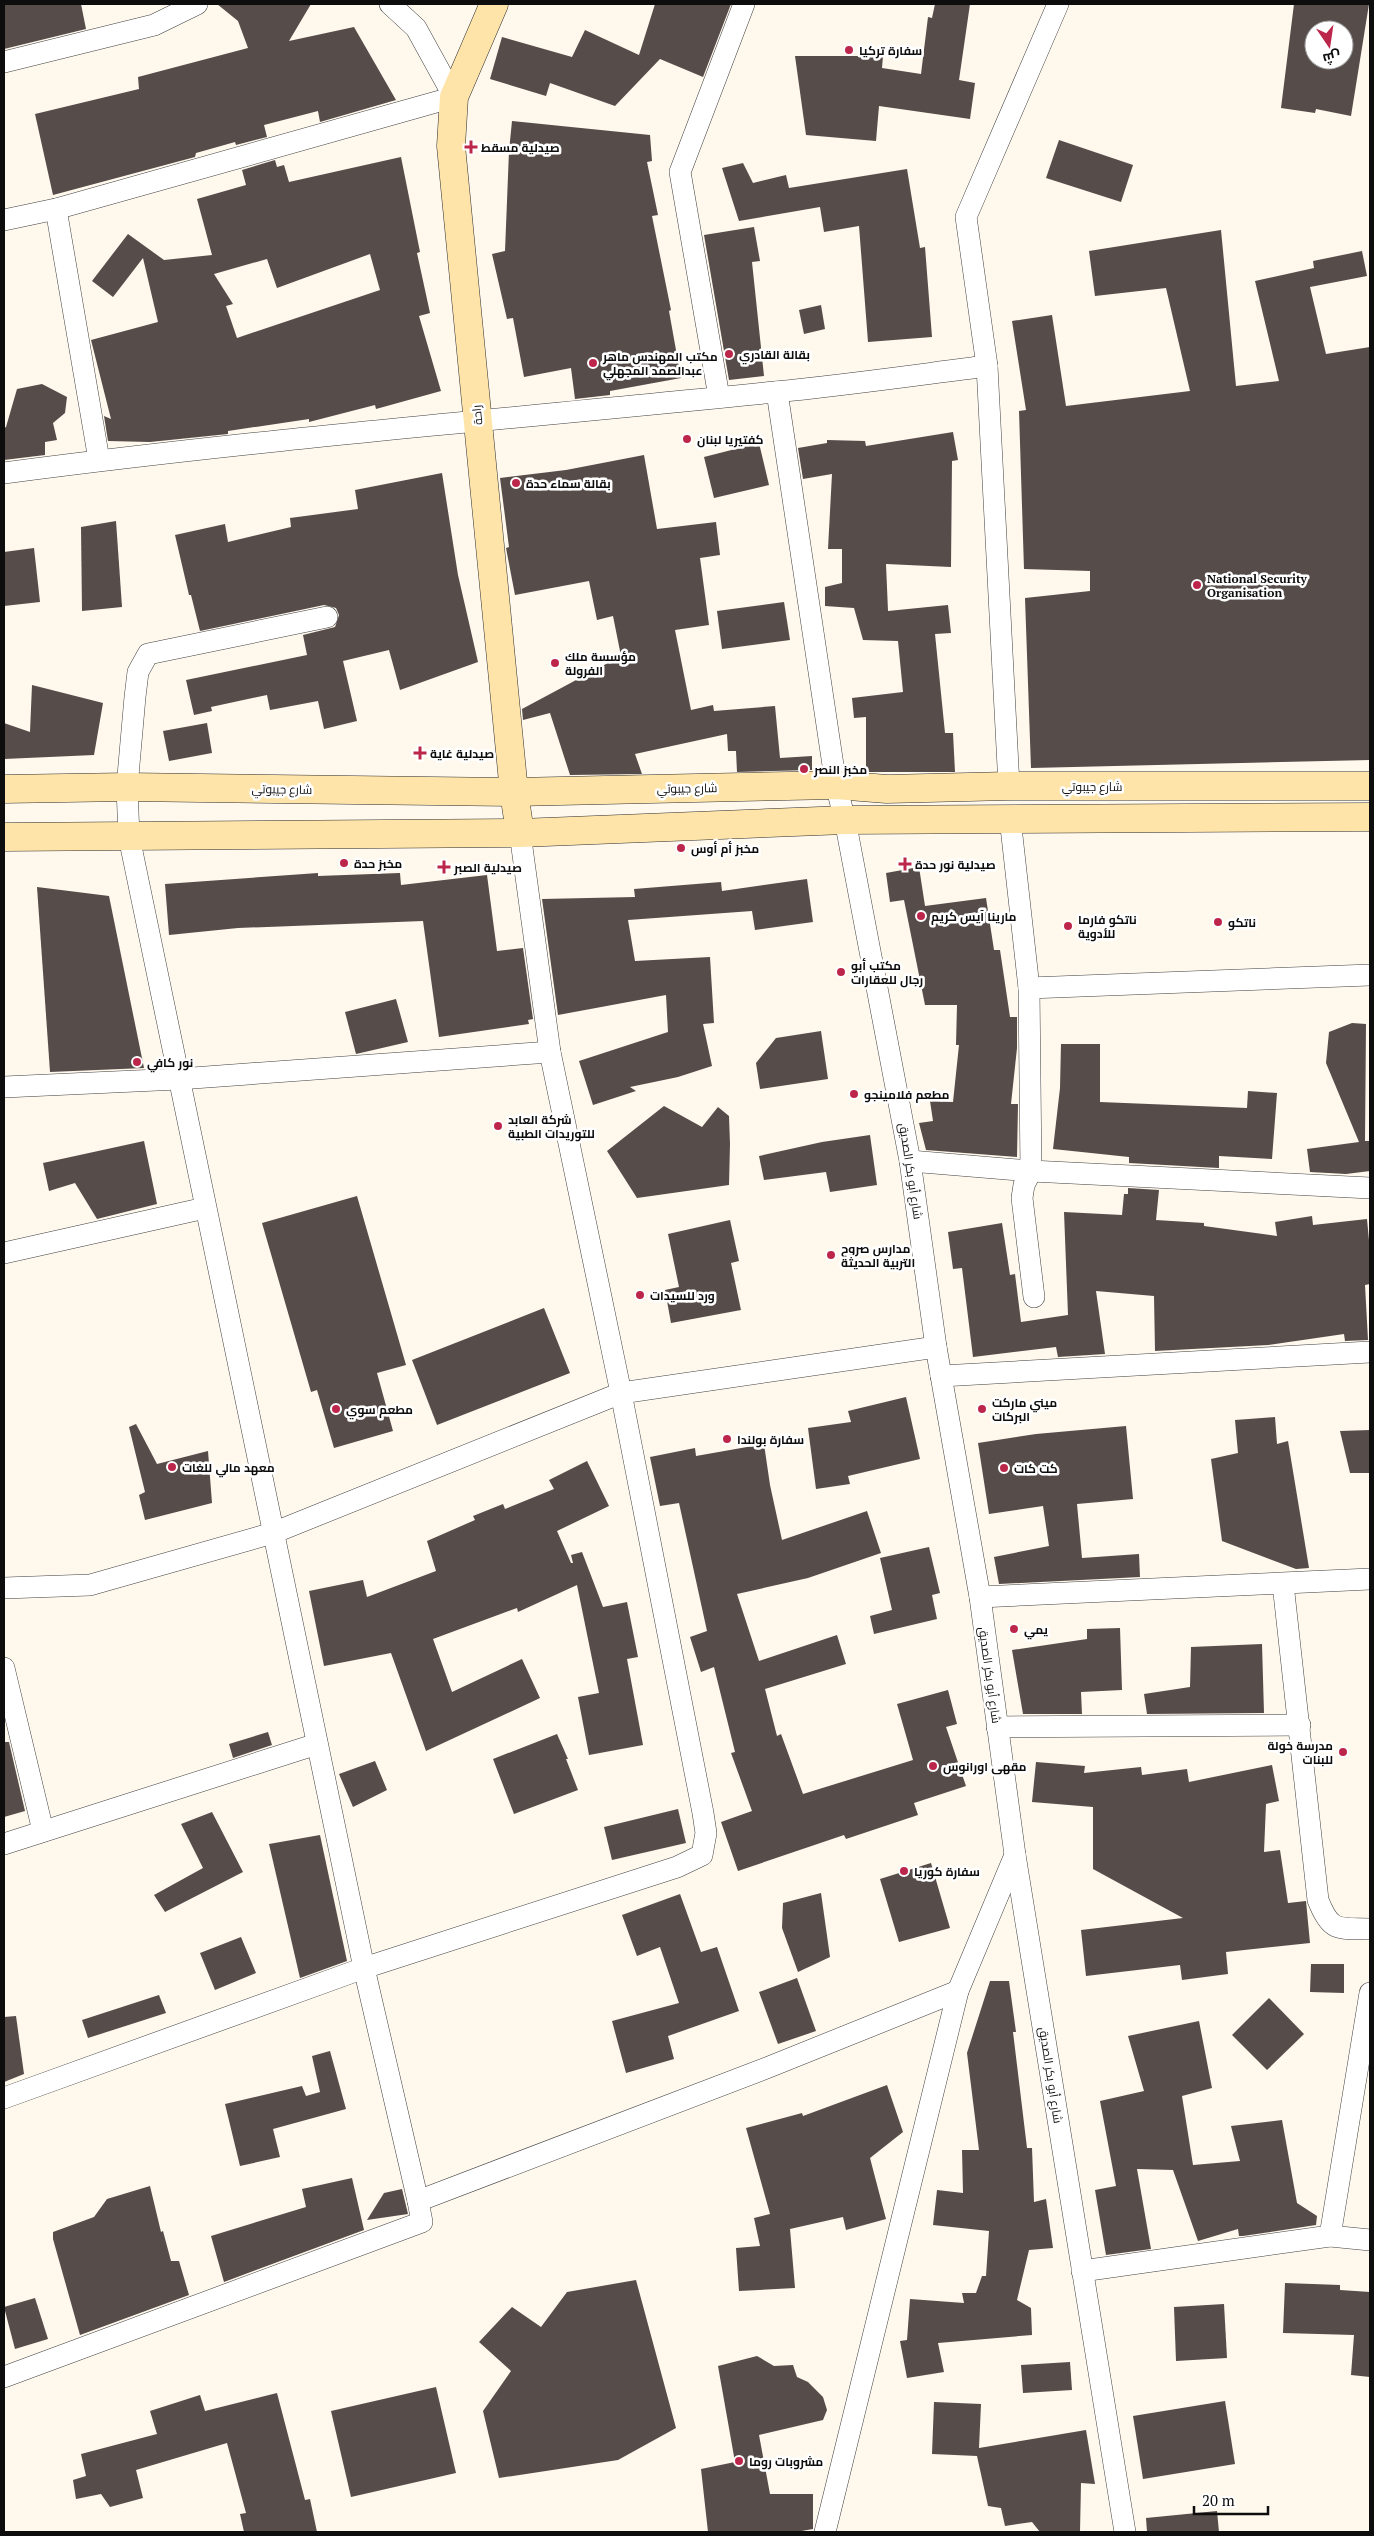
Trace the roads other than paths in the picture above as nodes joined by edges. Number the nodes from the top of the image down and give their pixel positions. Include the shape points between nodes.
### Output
1 (198, 4) edge
2 (390, 4) edge
3 (494, 4) edge
4 (744, 4) edge
5 (1058, 4) edge
6 (4, 62) edge
7 (454, 97) junction
8 (56, 209) junction
9 (4, 220) edge
10 (987, 366) junction
11 (777, 392) junction
12 (719, 397) junction
13 (477, 420) junction
14 (99, 460) junction
15 (4, 473) edge
16 (327, 617) dead end
17 (836, 784) junction
18 (1009, 786) junction
19 (1370, 786) edge
20 (127, 787) junction
21 (4, 789) edge
22 (514, 792) junction
23 (1370, 817) edge
24 (1010, 818) junction
25 (845, 820) junction
26 (520, 833) junction
27 (4, 837) edge
28 (129, 837) junction
29 (1370, 975) edge
30 (1029, 988) junction
31 (550, 1052) junction
32 (178, 1079) junction
33 (4, 1087) edge
34 (910, 1161) junction
35 (1031, 1171) junction
36 (1370, 1188) edge
37 (205, 1208) junction
38 (4, 1253) edge
39 (1034, 1297) dead end
40 (936, 1347) junction
41 (1370, 1352) edge
42 (941, 1376) junction
43 (621, 1393) junction
44 (273, 1533) junction
45 (1370, 1579) edge
46 (1283, 1584) junction
47 (4, 1588) edge
48 (980, 1597) junction
49 (4, 1668) edge
50 (1300, 1725) junction
51 (997, 1727) junction
52 (317, 1744) junction
53 (43, 1831) junction
54 (4, 1844) edge
55 (1016, 1855) junction
56 (1370, 1929) edge
57 (364, 1968) junction
58 (958, 1991) junction
59 (1370, 1993) edge
60 (4, 2098) edge
61 (418, 2201) junction
62 (1330, 2236) junction
63 (1370, 2240) edge
64 (1082, 2271) junction
65 (4, 2377) edge
66 (825, 2532) edge
67 (1125, 2532) edge

1 - 6 street via 154,25
2 - 7 street via 416,28
3 - 7 street, راحة
4 - 12 street via 680,172
5 - 10 street via 966,218
7 - 8 street
7 - 13 street, راحة via 451,146
8 - 9 street
8 - 14 street
10 - 11 street
10 - 18 street
11 - 12 street
11 - 17 street, شارع أبو بكر الصديق
12 - 13 street
13 - 14 street
13 - 22 street, راحة
14 - 15 street
16 - 20 street via 148,654 138,672
17 - 18 street, شارع جيبوتي via 887,789
17 - 22 street, شارع جيبوتي
17 - 25 street, شارع أبو بكر الصديق
18 - 19 street, شارع جيبوتي
20 - 21 street, شارع جيبوتي
20 - 22 street, شارع جيبوتي
20 - 28 street
22 - 26 street, راحة
23 - 24 street
24 - 25 street
24 - 30 street
25 - 26 street
25 - 34 street, شارع أبو بكر الصديق
26 - 28 street
26 - 31 street
27 - 28 street
28 - 32 street
29 - 30 street
30 - 35 street
31 - 32 street
31 - 43 street
32 - 33 street
32 - 37 street
34 - 35 street
34 - 40 street, شارع أبو بكر الصديق
35 - 36 street
35 - 39 street via 1022,1198
37 - 38 street
37 - 44 street
40 - 42 street, شارع أبو بكر الصديق
40 - 43 street
41 - 42 street
42 - 48 street, شارع أبو بكر الصديق
43 - 44 street
43 - 57 street via 703,1813 706,1833 702,1855 677,1867
44 - 47 street via 90,1585
44 - 52 street
45 - 46 street
46 - 48 street
46 - 50 street
48 - 51 street, شارع أبو بكر الصديق
49 - 53 street
50 - 51 street
50 - 56 street via 1318,1900 1325,1919 1338,1928
51 - 55 street, شارع أبو بكر الصديق
52 - 53 street
52 - 57 street
53 - 54 street
55 - 58 street
55 - 64 street, شارع أبو بكر الصديق
57 - 60 street
57 - 61 street
58 - 61 street via 760,2071
58 - 66 street
59 - 62 street
61 - 65 street via 422,2222
62 - 63 street
62 - 64 street
64 - 67 street, شارع أبو بكر الصديق

